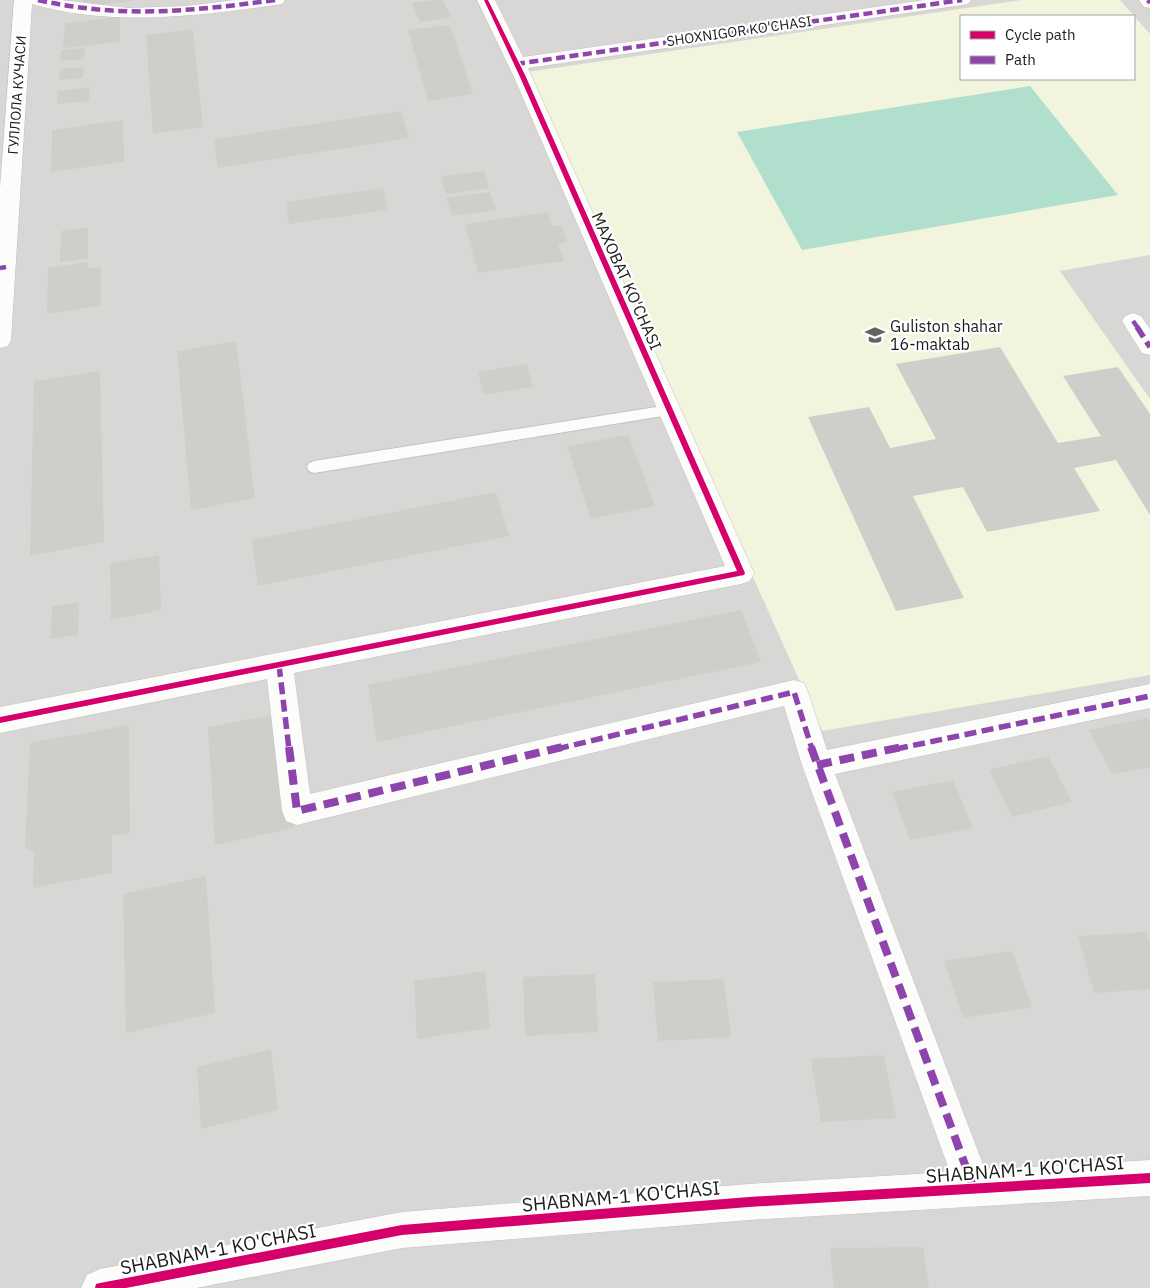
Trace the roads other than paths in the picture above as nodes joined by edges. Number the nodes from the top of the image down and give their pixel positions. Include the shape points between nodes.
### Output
1 (23, 0) edge
2 (38, 0) edge
3 (276, 0) edge
4 (486, 0) edge
5 (962, 0) edge
6 (516, 64) junction
7 (3, 268) edge
8 (1133, 321) dead end
9 (0, 340) edge
10 (1150, 347) edge
11 (669, 410) junction
12 (314, 467) dead end
13 (279, 665) junction
14 (1150, 696) edge
15 (0, 720) edge
16 (817, 765) junction
17 (1150, 1178) edge
18 (974, 1189) junction
19 (100, 1288) edge

1 - 7 street, ГУЛЛОЛА КУЧАСИ
2 - 3 street via 66,8 123,14 166,14
4 - 6 street, MAXOBAT KO'CHASI
5 - 6 street, SHOXNIGOR KO'CHASI
6 - 11 street, MAXOBAT KO'CHASI
7 - 9 street, ГУЛЛОЛА КУЧАСИ
8 - 10 street
11 - 12 lane
11 - 13 street, MAXOBAT KO'CHASI via 741,574
13 - 15 street
13 - 16 street via 297,811 794,692
14 - 16 street
16 - 18 street
17 - 18 street, SHABNAM-1 KO'CHASI
18 - 19 street, SHABNAM-1 KO'CHASI via 749,1202 402,1230

